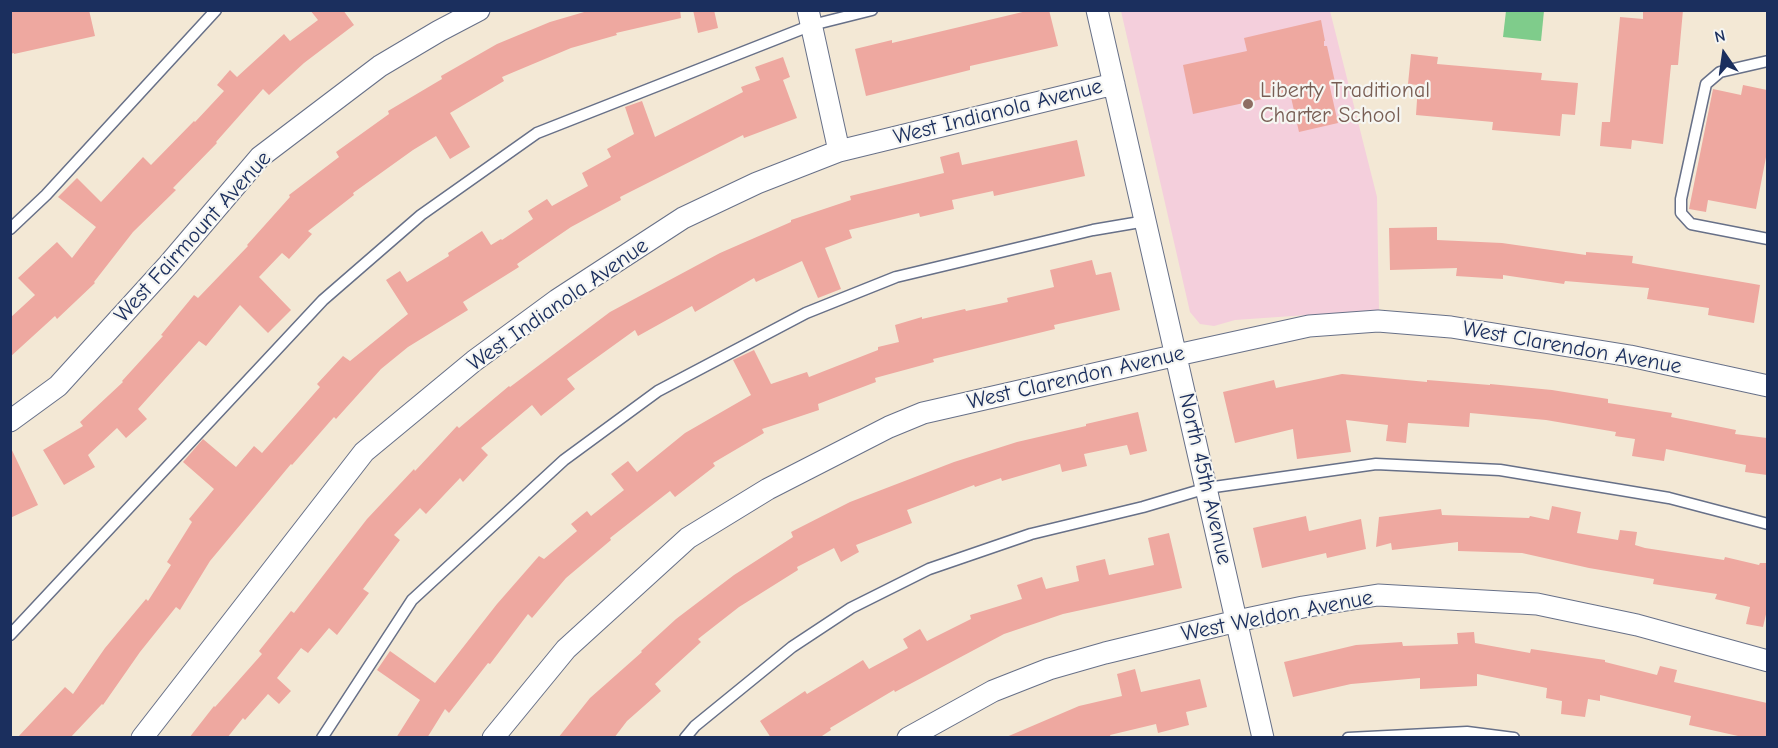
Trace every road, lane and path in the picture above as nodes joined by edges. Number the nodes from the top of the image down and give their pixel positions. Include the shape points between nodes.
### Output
1 (216, 10) edge
2 (479, 10) edge
3 (872, 10) edge
4 (1097, 10) edge
5 (810, 18) edge
6 (436, 21) edge
7 (1767, 61) edge
8 (1114, 84) junction
9 (839, 151) junction
10 (1146, 221) junction
11 (10, 229) edge
12 (1767, 239) edge
13 (1177, 355) junction
14 (1767, 386) edge
15 (10, 421) edge
16 (1207, 488) junction
17 (1767, 524) edge
18 (1237, 621) junction
19 (10, 635) edge
20 (1767, 661) edge
21 (141, 738) edge
22 (322, 738) edge
23 (493, 738) edge
24 (685, 738) edge
25 (908, 738) edge
26 (1263, 738) edge
27 (1348, 738) edge
28 (1514, 738) edge

1 - 11 lane
2 - 6 street, West Fairmount Avenue
3 - 5 lane
4 - 8 street, North 45th Avenue
5 - 9 street
5 - 19 lane via 537,134 421,215 323,300
6 - 15 street, West Fairmount Avenue via 260,157 58,386
7 - 12 lane via 1720,72 1706,84 1681,199 1681,213 1691,224
8 - 9 street, West Indianola Avenue
8 - 10 street, North 45th Avenue
9 - 21 street, West Indianola Avenue via 757,183 684,218 557,300 474,361 364,452
10 - 13 street, North 45th Avenue
10 - 22 lane via 896,277 806,313 658,391 564,460 412,600
13 - 14 street, West Clarendon Avenue via 1309,326 1378,321 1451,327 1630,356
13 - 16 street, North 45th Avenue
13 - 23 street, West Clarendon Avenue via 923,413 768,489 688,538 566,649
16 - 17 lane via 1376,464 1500,470 1669,498
16 - 18 street, North 45th Avenue
16 - 24 lane via 1030,534 929,569 852,608 792,647
18 - 20 street, West Weldon Avenue via 1378,595 1537,604
18 - 25 street, West Weldon Avenue via 1049,669 993,691
18 - 26 street, North 45th Avenue
27 - 28 lane via 1467,732

